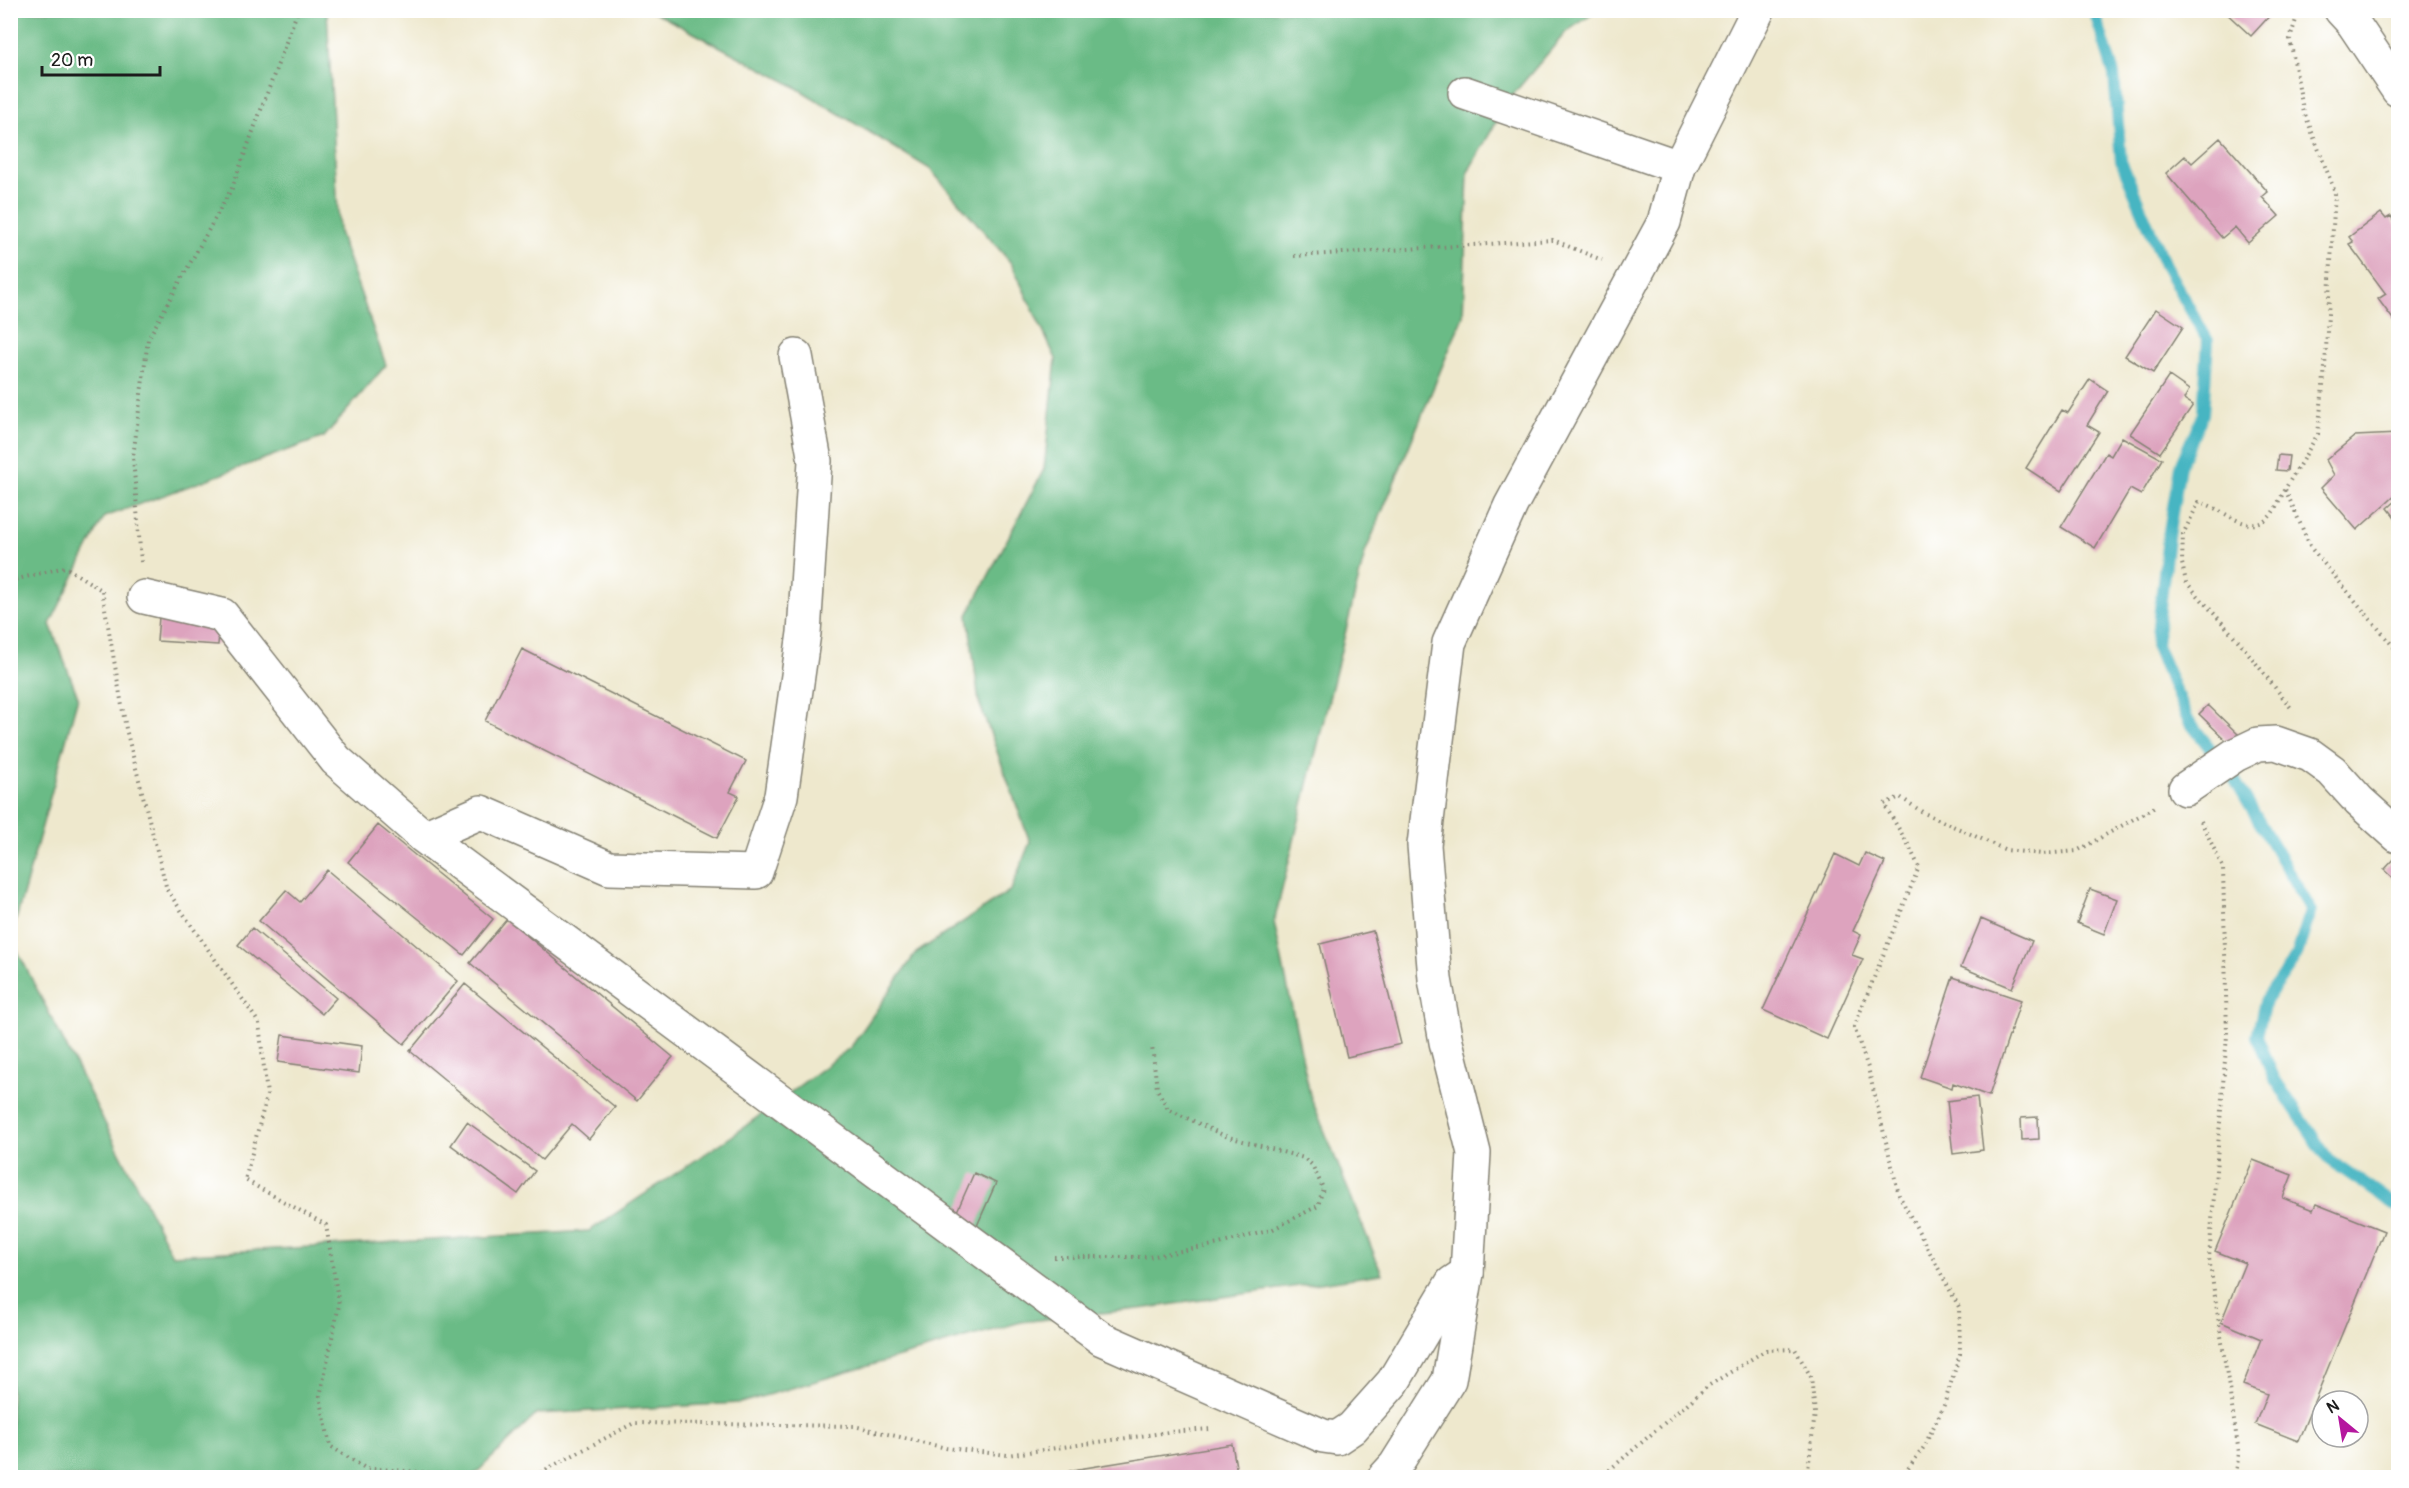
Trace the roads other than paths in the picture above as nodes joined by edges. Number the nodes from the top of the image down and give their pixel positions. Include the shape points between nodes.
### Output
1 (1758, 10) edge
2 (2342, 10) edge
3 (2398, 90) edge
4 (1464, 93) dead end
5 (1679, 167) junction
6 (796, 356) dead end
7 (144, 597) road end
8 (2197, 781) road end
9 (2398, 836) edge
10 (424, 837) junction
11 (1467, 1273) junction
12 (1396, 1474) edge

1 - 5 street
2 - 3 street
4 - 5 street
5 - 11 street via 1664,222 1511,505 1449,643 1424,845 1435,979 1446,1042 1474,1153
6 - 10 street via 815,461 804,633 781,796 756,872 609,868 481,812
7 - 10 street via 222,615 336,760
8 - 9 street via 2235,755 2258,744 2276,743 2310,755 2332,771
10 - 11 street via 1102,1339 1323,1436 1337,1438 1352,1428 1393,1382 1452,1283
11 - 12 street via 1449,1380

